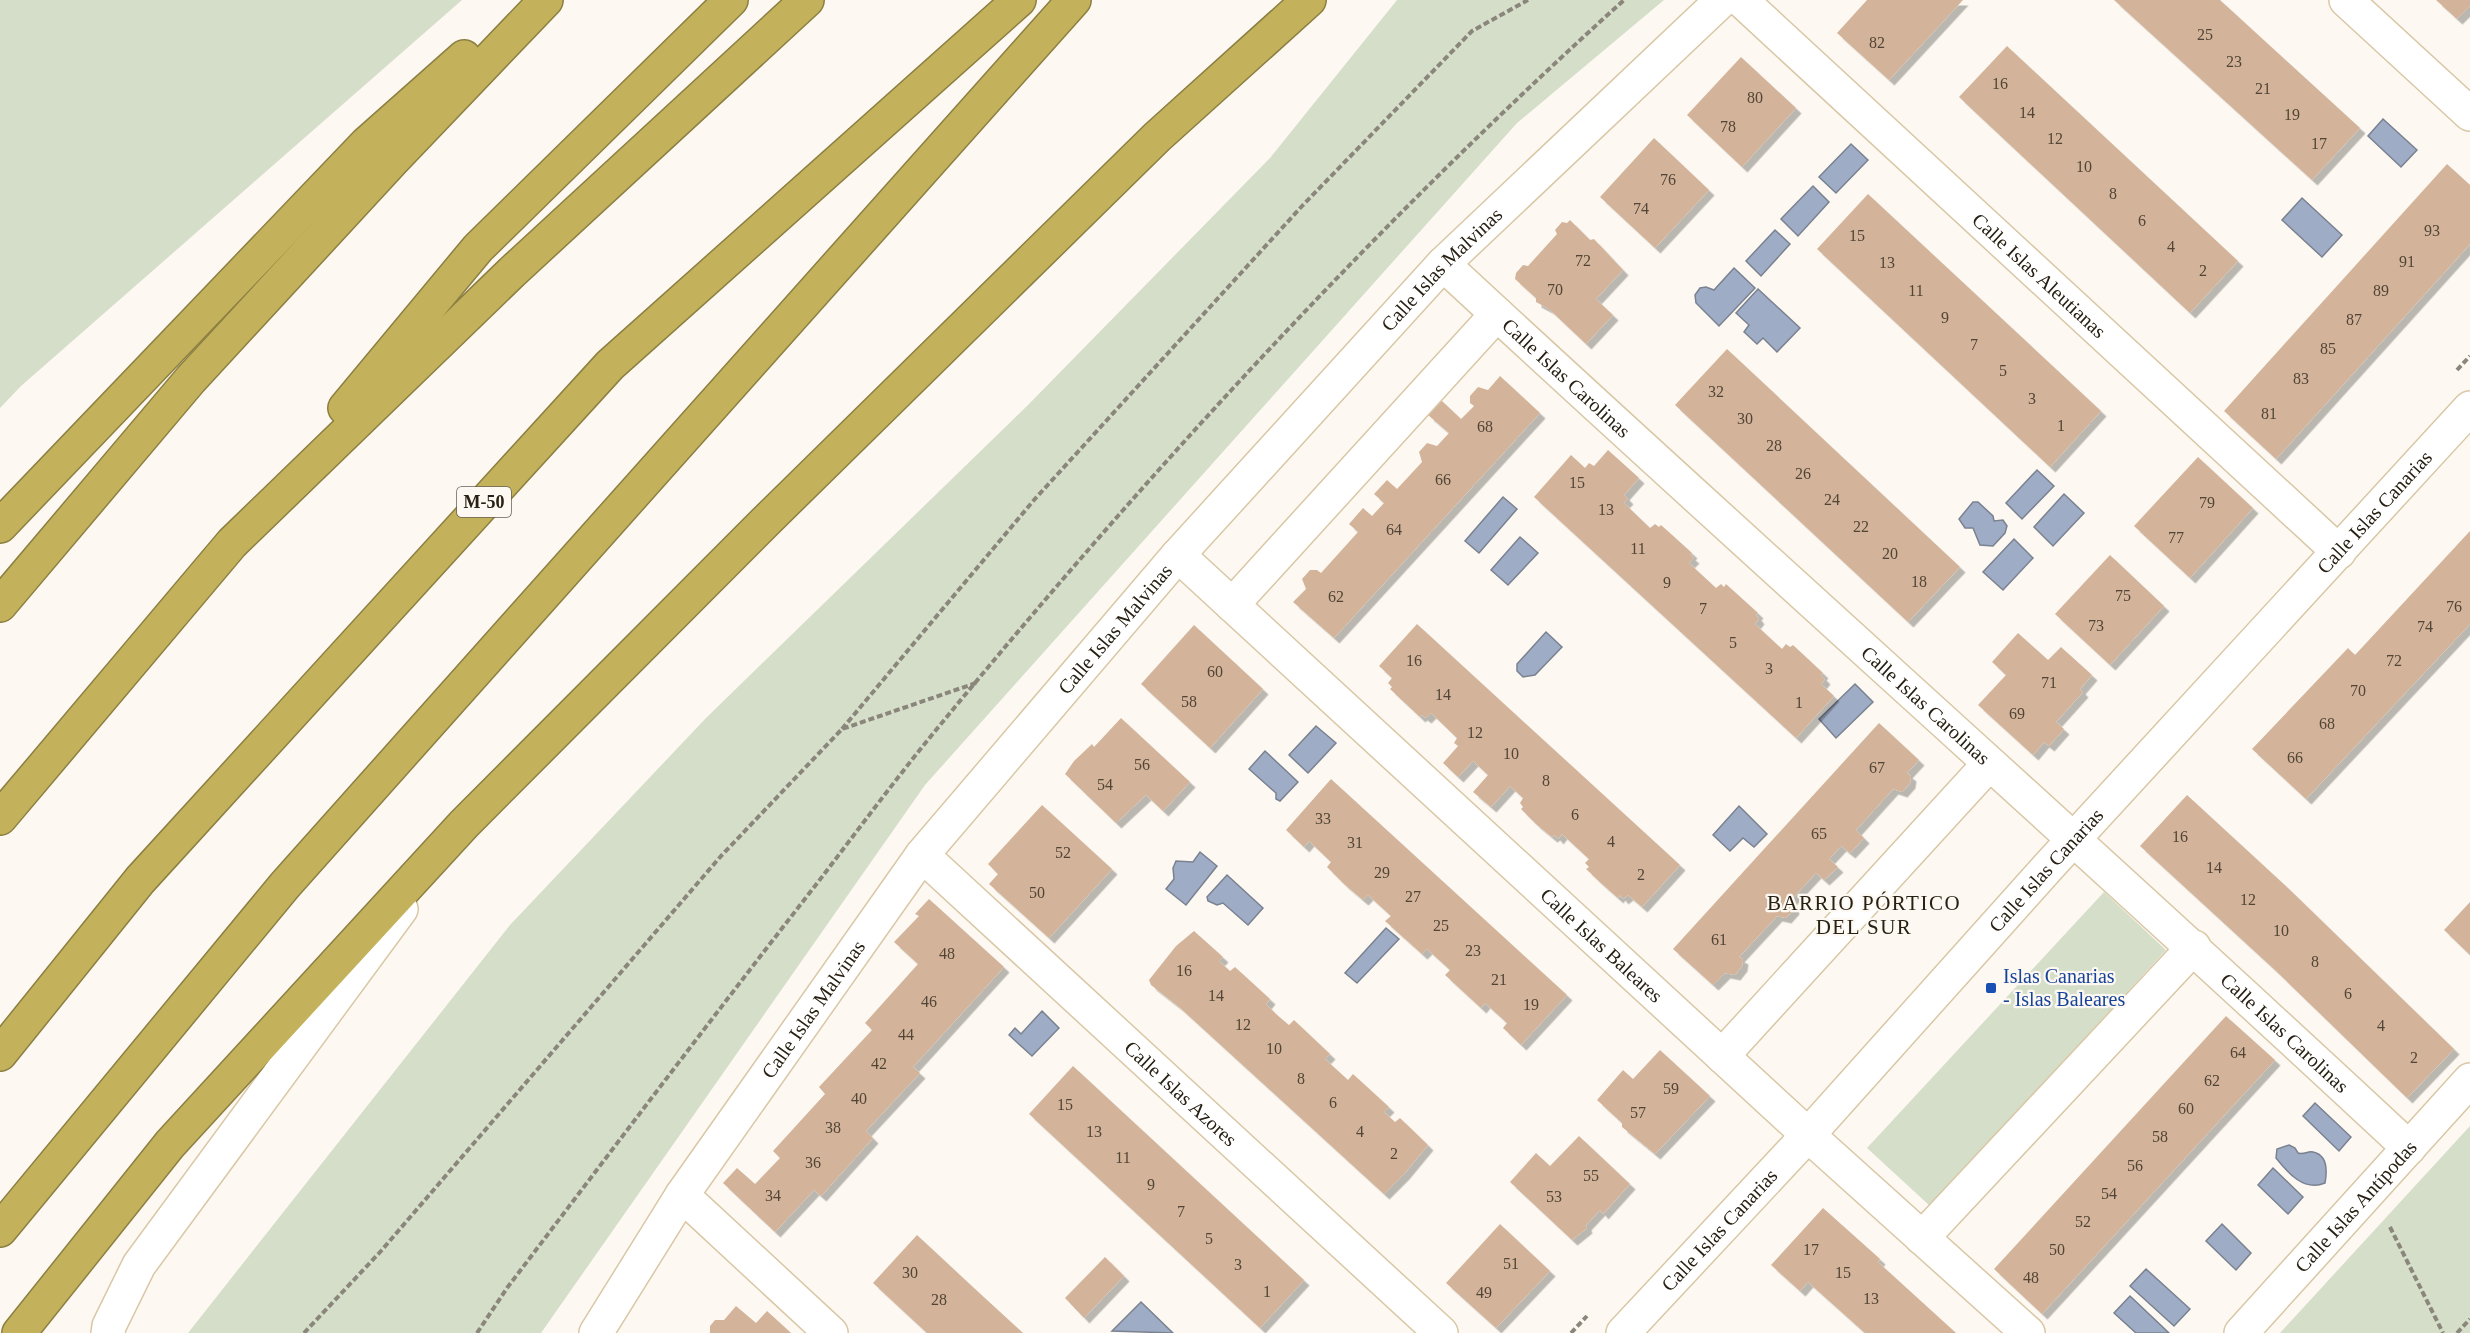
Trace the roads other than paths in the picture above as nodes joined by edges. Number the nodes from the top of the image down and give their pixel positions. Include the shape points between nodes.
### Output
1 (528, 0) edge
2 (546, 0) edge
3 (731, 0) edge
4 (807, 0) edge
5 (1019, 0) edge
6 (1074, 0) edge
7 (1309, 0) edge
8 (1722, 0) edge
9 (1741, 0) edge
10 (2346, 0) edge
11 (2470, 114) edge
12 (1443, 264) junction
13 (1497, 314) junction
14 (2470, 408) edge
15 (0, 526) edge
16 (232, 543) junction
17 (2339, 552) junction
18 (1178, 555) junction
19 (0, 605) edge
20 (1232, 605) junction
21 (1989, 764) junction
22 (0, 818) edge
23 (464, 824) junction
24 (2073, 840) junction
25 (922, 855) junction
26 (2194, 947) junction
27 (0, 1054) edge
28 (1722, 1056) junction
29 (2470, 1080) edge
30 (1808, 1135) junction
31 (2409, 1148) junction
32 (682, 1195) junction
33 (0, 1230) edge
34 (1922, 1238) junction
35 (19, 1333) edge
36 (108, 1333) edge
37 (596, 1333) edge
38 (831, 1333) edge
39 (1441, 1333) edge
40 (1623, 1333) edge
41 (2028, 1333) edge
42 (2241, 1333) edge

1 - 15 highway via 368,143
2 - 19 highway via 191,379
3 - 16 highway via 478,249
4 - 16 highway via 512,272
5 - 27 highway, M-50 via 610,365 140,880
6 - 33 highway via 285,885
7 - 23 highway via 1157,137
8 - 12 street, Calle Islas Malvinas
9 - 17 street, Calle Islas Aleutianas
10 - 11 street
12 - 13 street, Calle Islas Carolinas
12 - 18 street, Calle Islas Malvinas
13 - 20 street
13 - 21 street, Calle Islas Carolinas
14 - 17 street, Calle Islas Canarias
16 - 22 highway
17 - 24 street, Calle Islas Canarias
18 - 20 street, Calle Islas Baleares
18 - 25 street, Calle Islas Malvinas
20 - 28 street, Calle Islas Baleares
21 - 24 street, Calle Islas Carolinas
21 - 28 street
23 - 35 highway via 170,1144
23 - 36 street via 139,1265
24 - 26 street, Calle Islas Carolinas
24 - 30 street, Calle Islas Canarias
25 - 32 street, Calle Islas Malvinas
25 - 39 street, Calle Islas Azores
26 - 31 street, Calle Islas Carolinas
26 - 34 street
28 - 30 street, Calle Islas Baleares
29 - 31 street, Calle Islas Antípodas
30 - 34 street, Calle Islas Baleares
30 - 40 street, Calle Islas Canarias
31 - 42 street, Calle Islas Antípodas
32 - 37 street, Calle Islas Malvinas
32 - 38 street
34 - 41 street, Calle Islas Baleares

